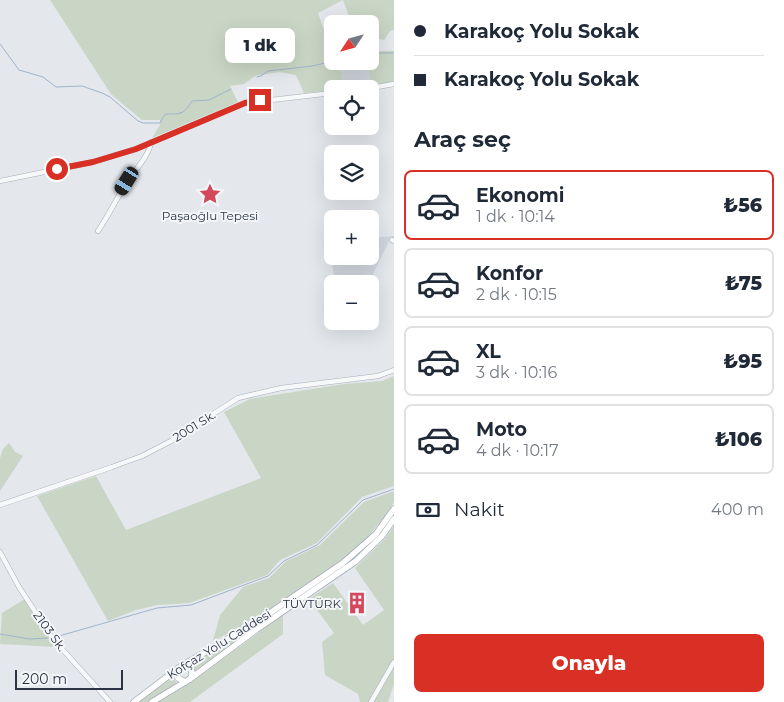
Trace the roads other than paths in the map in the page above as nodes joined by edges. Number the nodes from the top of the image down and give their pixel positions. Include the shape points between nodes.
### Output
1 (394, 84) edge
2 (379, 87) edge
3 (324, 94) edge
4 (152, 142) junction
5 (0, 180) edge
6 (98, 231) dead end
7 (394, 370) edge
8 (0, 505) edge
9 (394, 509) edge
10 (394, 519) edge
11 (0, 552) edge
12 (394, 662) edge
13 (180, 667) junction
14 (187, 681) junction
15 (110, 702) edge
16 (134, 702) edge
17 (152, 702) edge
18 (372, 702) edge

1 - 2 street
3 - 4 street via 245,103
4 - 5 street via 93,162
4 - 6 street
7 - 8 street, 2001 Sk. via 378,376 281,388 238,398 142,456
9 - 13 main road, Kofçaz Yolu Caddesi via 376,534 343,563 261,619
10 - 14 main road, Kofçaz Yolu Caddesi via 382,536 356,561
11 - 15 street, 2103 Sk. via 19,588 53,639
12 - 18 street
13 - 14 main road via 176,674
13 - 14 main road via 191,669 192,674
13 - 16 main road, Kofçaz Yolu Caddesi
14 - 17 main road, Kofçaz Yolu Caddesi

